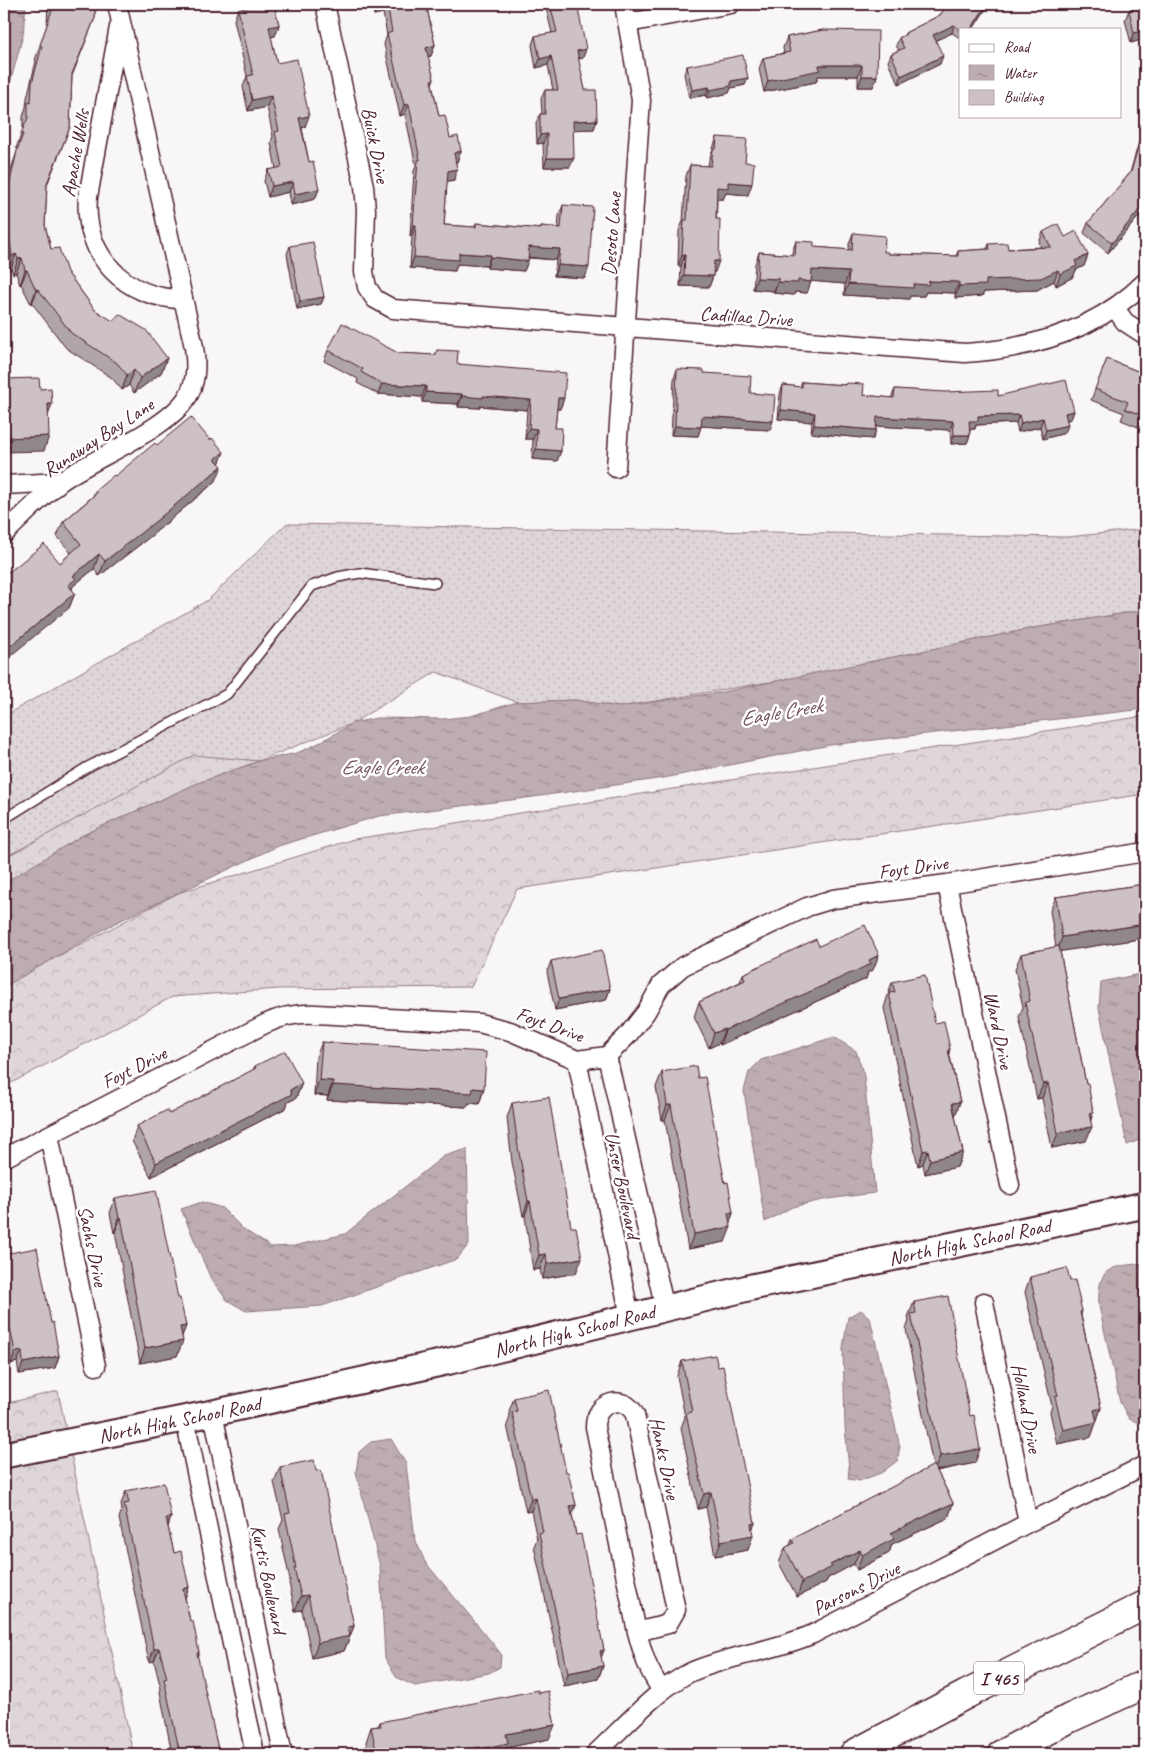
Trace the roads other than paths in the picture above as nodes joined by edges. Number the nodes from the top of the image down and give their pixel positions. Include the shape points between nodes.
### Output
1 (325, 4) edge
2 (624, 4) edge
3 (732, 4) edge
4 (119, 12) edge
5 (628, 23) junction
6 (1145, 282) edge
7 (371, 294) joint
8 (183, 299) junction
9 (1115, 308) junction
10 (627, 328) junction
11 (1145, 335) edge
12 (190, 393) joint
13 (616, 468) dead end
14 (60, 482) junction
15 (4, 485) edge
16 (4, 534) edge
17 (435, 582) dead end
18 (4, 819) edge
19 (1145, 852) edge
20 (947, 884) junction
21 (607, 1056) junction
22 (577, 1060) junction
23 (49, 1135) junction
24 (4, 1158) edge
25 (1010, 1185) dead end
26 (1145, 1205) edge
27 (984, 1302) dead end
28 (665, 1309) junction
29 (630, 1317) junction
30 (96, 1366) dead end
31 (213, 1413) junction
32 (185, 1419) junction
33 (4, 1455) edge
34 (1145, 1466) edge
35 (1028, 1522) junction
36 (244, 1562) junction
37 (216, 1567) junction
38 (1145, 1605) edge
39 (638, 1632) junction
40 (1145, 1684) edge
41 (662, 1691) junction
42 (274, 1706) junction
43 (246, 1712) junction
44 (255, 1754) edge
45 (284, 1754) edge
46 (595, 1754) edge
47 (854, 1754) edge
48 (1002, 1754) edge

1 - 7 street, Buick Drive via 364,186 364,272
2 - 5 street, Desoto Lane
3 - 5 street
4 - 8 street, Apache Wells
4 - 8 street, Apache Wells via 87,216 101,257 112,270 141,291 156,297
5 - 10 street, Desoto Lane via 641,100
6 - 9 street, Cadillac Drive
7 - 10 street, Cadillac Drive via 381,304 393,309
8 - 12 street, Apache Wells via 196,360
9 - 10 street, Cadillac Drive via 1051,338 1017,347 964,353
9 - 11 street via 1125,322
10 - 13 street, Desoto Lane
12 - 14 street, Runaway Bay Lane via 176,411 155,427
14 - 15 street
14 - 16 street, Runaway Bay Lane
17 - 18 lane via 360,573 312,586 227,694 86,768
19 - 20 street, Foyt Drive
20 - 21 street, Foyt Drive via 819,902 682,966 661,985 646,1012
20 - 25 street, Ward Drive
21 - 22 street, Foyt Drive
21 - 28 street, Unser Boulevard
22 - 23 street, Foyt Drive via 510,1031 479,1023 290,1015 266,1024
22 - 29 street, Unser Boulevard
23 - 24 street, Foyt Drive
23 - 30 street, Sachs Drive
26 - 28 street, North High School Road via 752,1287
27 - 35 street, Holland Drive
28 - 29 street, North High School Road
29 - 31 street, North High School Road
31 - 32 street, North High School Road
31 - 36 street, Kurtis Boulevard
32 - 33 street, North High School Road
32 - 37 street
34 - 35 street, Parsons Drive
35 - 41 street, Parsons Drive via 813,1634 702,1668
36 - 37 street
36 - 42 street, Kurtis Boulevard
37 - 43 street
38 - 47 highway, I 465
39 - 39 street, Hanks Drive via 595,1427 599,1410 608,1404 620,1403 635,1415 676,1610 668,1624
39 - 41 street, Hanks Drive via 647,1666
40 - 48 highway
41 - 46 street, Parsons Drive
42 - 43 street
42 - 45 street, Kurtis Boulevard
43 - 44 street

